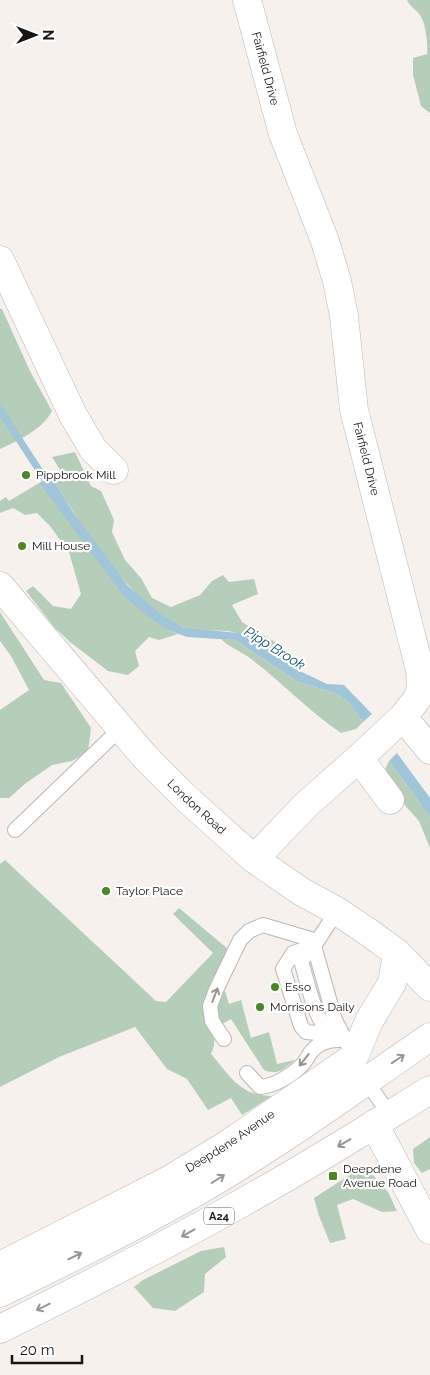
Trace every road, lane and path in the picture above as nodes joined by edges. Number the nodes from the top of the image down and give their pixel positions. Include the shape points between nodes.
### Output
1 (247, 0) edge
2 (0, 260) edge
3 (114, 470) dead end
4 (0, 586) edge
5 (402, 717) junction
6 (120, 728) junction
7 (430, 750) edge
8 (359, 758) junction
9 (390, 800) dead end
10 (16, 830) dead end
11 (254, 859) junction
12 (337, 911) junction
13 (315, 944) junction
14 (397, 953) junction
15 (430, 987) edge
16 (329, 1034) junction
17 (430, 1037) edge
18 (224, 1039) dead end
19 (355, 1059) junction
20 (248, 1073) dead end
21 (430, 1090) edge
22 (382, 1119) junction
23 (430, 1230) edge
24 (0, 1266) edge
25 (0, 1294) edge
26 (0, 1329) edge

1 - 5 main road, Fairfield Drive via 283,134 325,241 337,281 354,410 420,670 421,688 417,699
2 - 3 main road via 73,415 93,449
4 - 6 main road, London Road
5 - 7 main road
5 - 8 main road, Fairfield Drive
6 - 10 lane
6 - 11 main road, London Road via 185,797
8 - 9 main road
8 - 11 main road, Fairfield Drive via 307,804
11 - 12 main road, London Road
12 - 13 lane
12 - 14 main road, London Road
13 - 16 lane via 301,961 320,1022
13 - 16 lane via 293,953 283,969 301,1026 306,1032
18 -> 13 lane via 212,1021 210,1006 240,940 249,931 264,925
13 - 19 lane via 335,1020
14 - 15 main road, London Road
14 - 19 main road via 392,983 368,1021
16 - 19 lane
19 -> 17 main road, Deepdene Avenue / A24
19 -> 20 lane via 326,1040 312,1050 303,1064 269,1086 260,1087
19 - 22 lane
19 - 24 main road, Deepdene Avenue via 169,1180
25 -> 19 main road, Deepdene Avenue / A24 via 190,1196 264,1150
21 - 22 main road, A24
22 - 23 main road
22 -> 26 main road, A24 via 217,1217

